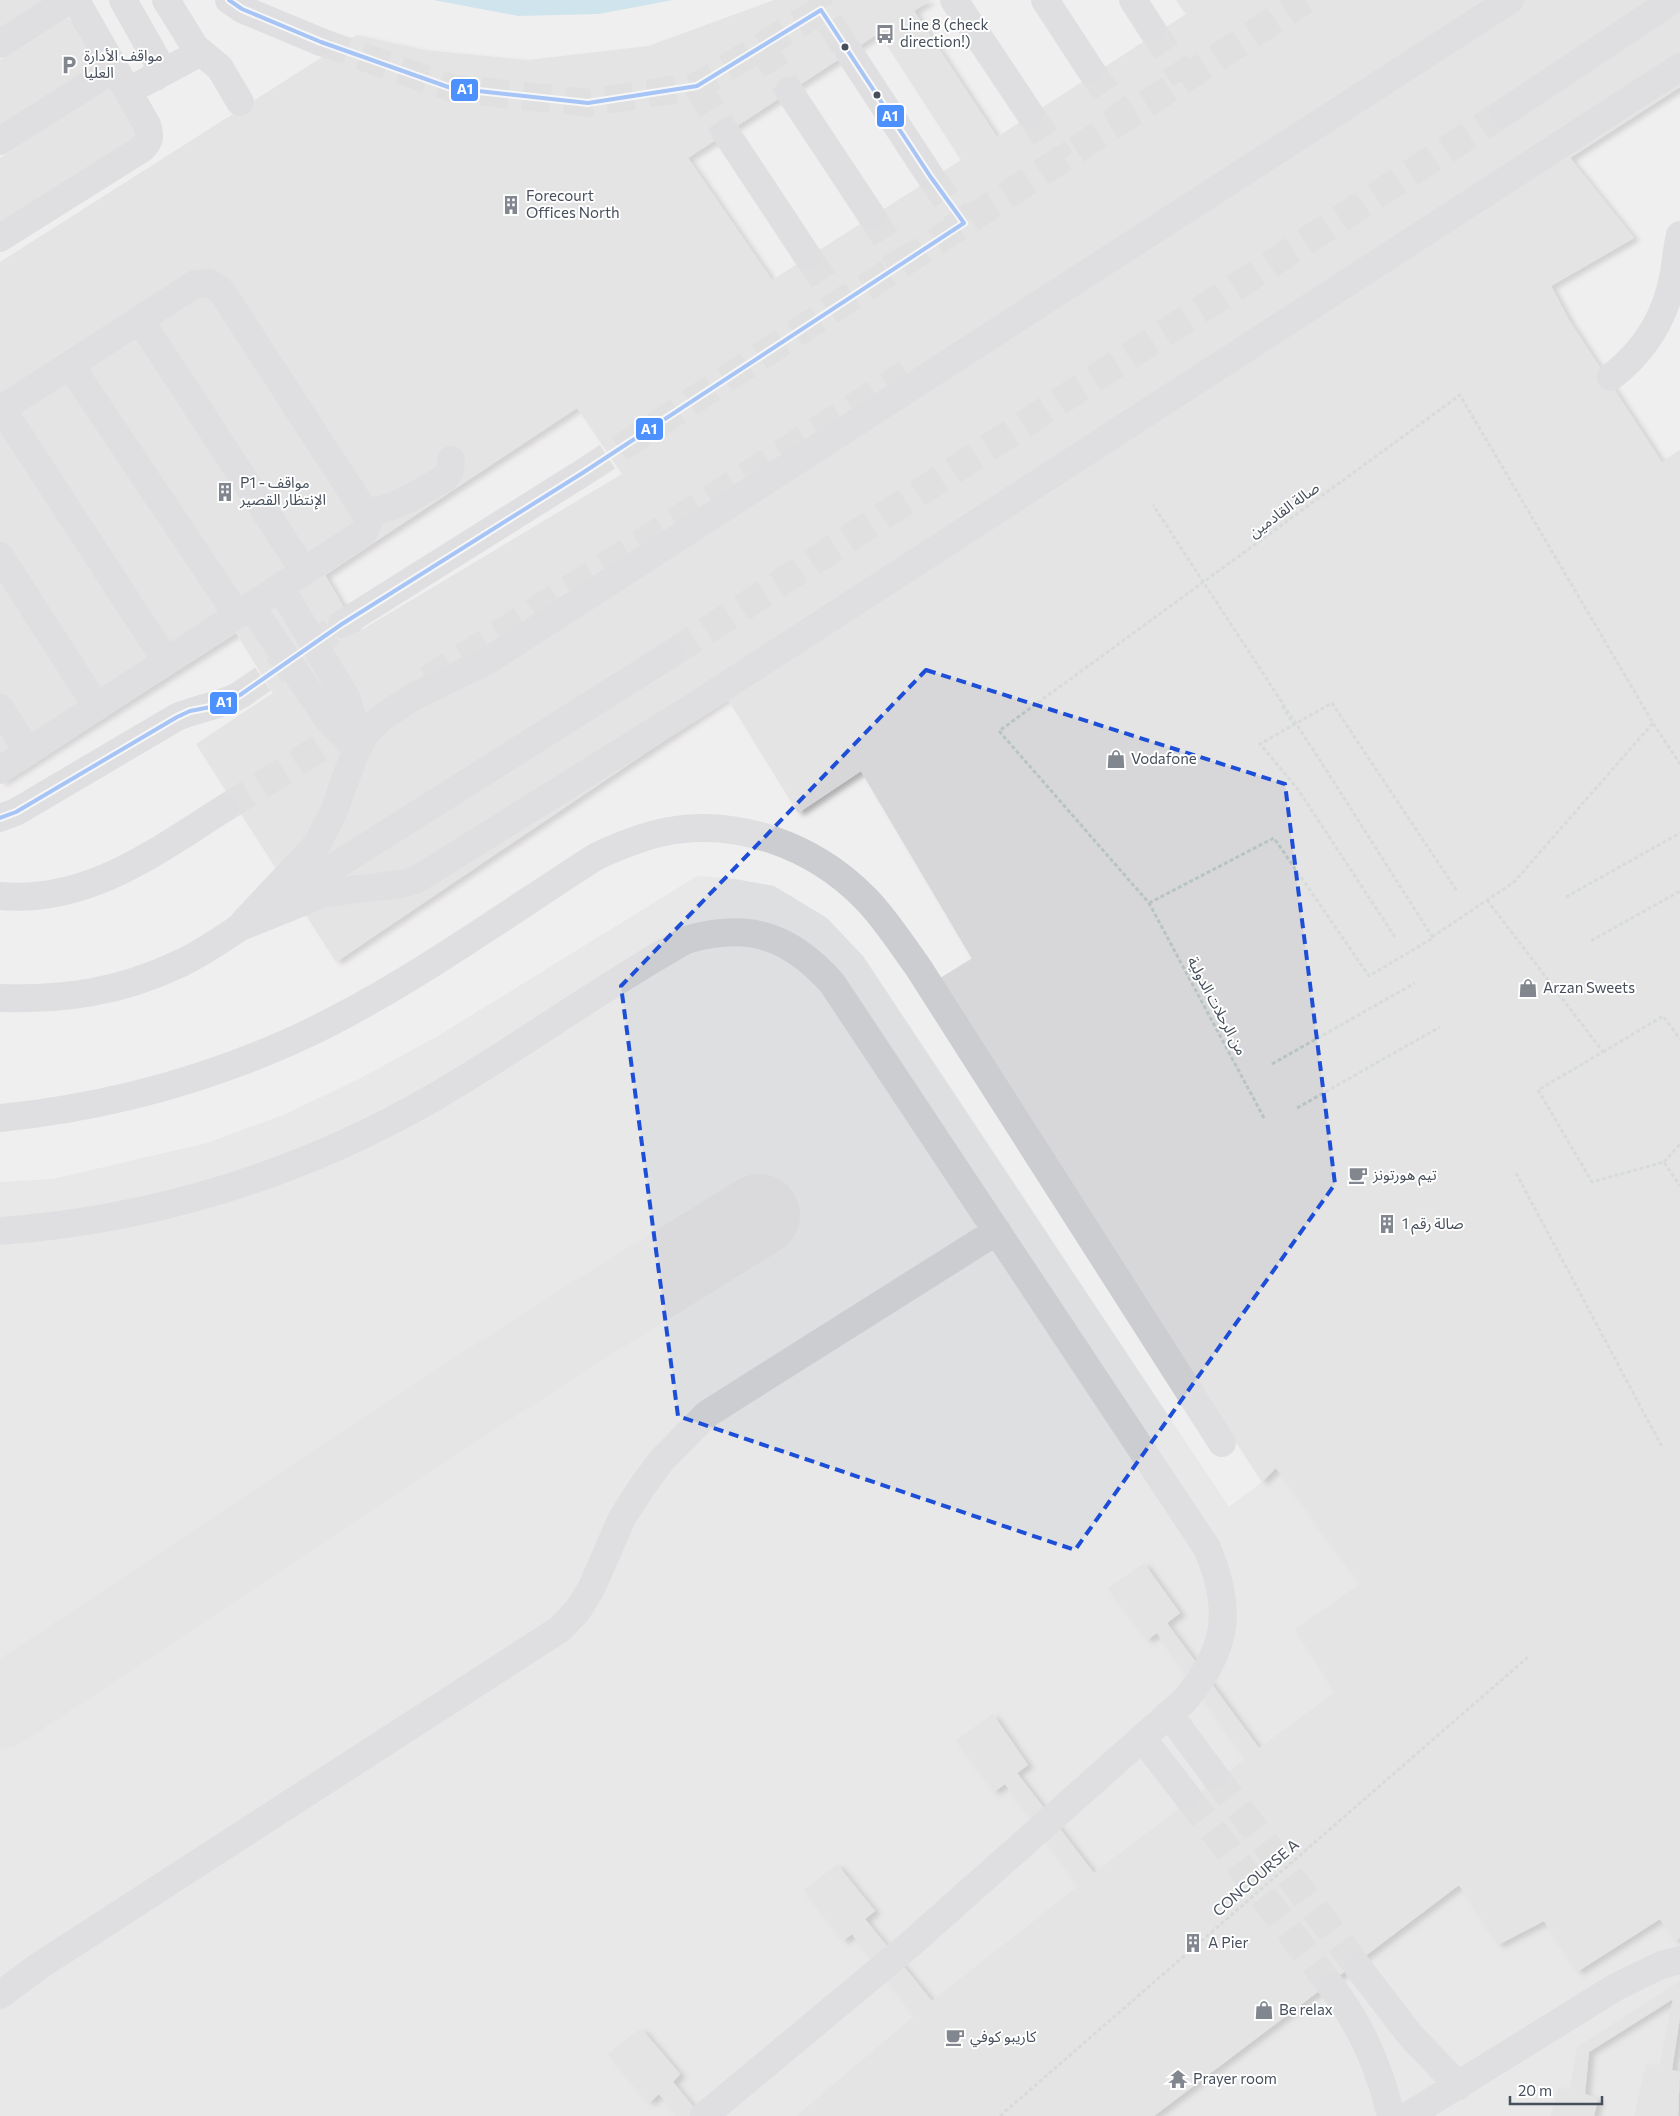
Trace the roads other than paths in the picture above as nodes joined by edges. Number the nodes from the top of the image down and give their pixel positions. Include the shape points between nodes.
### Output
1 (123, 0) edge
2 (141, 0) edge
3 (166, 0) edge
4 (229, 0) edge
5 (954, 0) edge
6 (1045, 0) edge
7 (1133, 0) edge
8 (1510, 0) edge
9 (1673, 0) edge
10 (1151, 28) tunnel mouth
11 (321, 42) tunnel mouth
12 (0, 44) edge
13 (849, 52) tunnel mouth
14 (177, 63) junction
15 (1680, 66) edge
16 (1090, 68) tunnel mouth
17 (122, 80) junction
18 (789, 91) tunnel mouth
19 (240, 102) dead end
20 (1503, 113) tunnel mouth
21 (1030, 114) tunnel mouth
22 (726, 133) tunnel mouth
23 (0, 141) edge
24 (930, 176) tunnel mouth
25 (871, 215) tunnel mouth
26 (1680, 235) edge
27 (0, 238) edge
28 (808, 257) tunnel mouth
29 (140, 320) junction
30 (70, 364) junction
31 (1611, 377) dead end
32 (1, 409) edge
33 (451, 460) dead end
34 (584, 472) tunnel mouth
35 (365, 512) junction
36 (0, 556) edge
37 (304, 571) junction
38 (280, 587) junction
39 (244, 611) junction
40 (342, 624) tunnel mouth
41 (671, 654) tunnel mouth
42 (166, 661) junction
43 (240, 695) tunnel mouth
44 (97, 707) junction
45 (0, 708) edge
46 (360, 743) junction
47 (28, 752) junction
48 (0, 770) edge
49 (226, 808) tunnel mouth
50 (0, 818) edge
51 (0, 896) edge
52 (238, 928) junction
53 (0, 998) edge
54 (0, 1118) edge
55 (0, 1231) edge
56 (997, 1232) junction
57 (1222, 1443) dead end
58 (1169, 1714) junction
59 (1143, 1738) junction
60 (1214, 1775) tunnel mouth
61 (1187, 1796) tunnel mouth
62 (1680, 1960) edge
63 (1358, 1967) tunnel mouth
64 (1331, 1986) tunnel mouth
65 (0, 1996) edge
66 (1459, 2086) junction
67 (704, 2116) edge
68 (1390, 2116) edge
69 (1408, 2116) edge

1 - 14 street via 158,62
2 - 14 street
3 - 14 street
4 - 11 street via 242,9
5 - 21 street
6 - 16 street
7 - 10 street
8 - 46 street via 487,661 392,711 373,726
9 - 20 street
12 - 17 street via 64,3 75,3
13 - 24 street
14 - 17 street
14 - 19 street via 220,68
15 - 52 street via 696,705 416,880 324,893
17 - 23 street
17 - 27 street via 149,130 148,142
18 - 25 street
22 - 28 street
26 - 31 street via 1665,308 1650,338 1629,363
29 - 30 street
29 - 35 street via 195,284 210,283 217,287
29 - 37 street
30 - 32 street
30 - 39 street
32 - 42 street
33 - 35 street via 450,471 445,478 397,504
34 - 40 street
35 - 37 street via 368,523 364,532
36 - 44 street
37 - 38 street
38 - 39 street
38 - 46 street via 347,699
39 - 42 street
39 - 46 street via 327,718 340,732
41 - 52 street
42 - 44 street
43 - 50 street via 178,717 16,812
44 - 47 street
45 - 47 street
46 - 52 street via 334,811 317,844
47 - 48 street
49 - 51 street via 101,882 60,894 17,898
52 - 53 street via 180,964 136,982 42,1000
54 - 57 street via 58,1112 135,1096 242,1061 288,1042 365,1003 597,856 630,841 702,828 738,831 774,840 808,854 838,873 866,898 889,927 918,967
55 - 56 street via 106,1218 155,1208 203,1196 298,1164 352,1141 431,1099 686,940 712,933 739,931 766,936 791,947 814,962 832,983
56 - 58 street via 1207,1548 1218,1574 1223,1600 1222,1628 1215,1654 1203,1679
56 - 65 street via 707,1414 661,1460 642,1487 622,1518 592,1587 578,1610 560,1629 39,1966
58 - 59 street
58 - 60 street
59 - 61 street
59 - 67 street via 907,1947
62 - 66 street via 1616,1986
63 - 66 street via 1410,2035
64 - 68 street via 1357,2024 1373,2057
66 - 69 street

